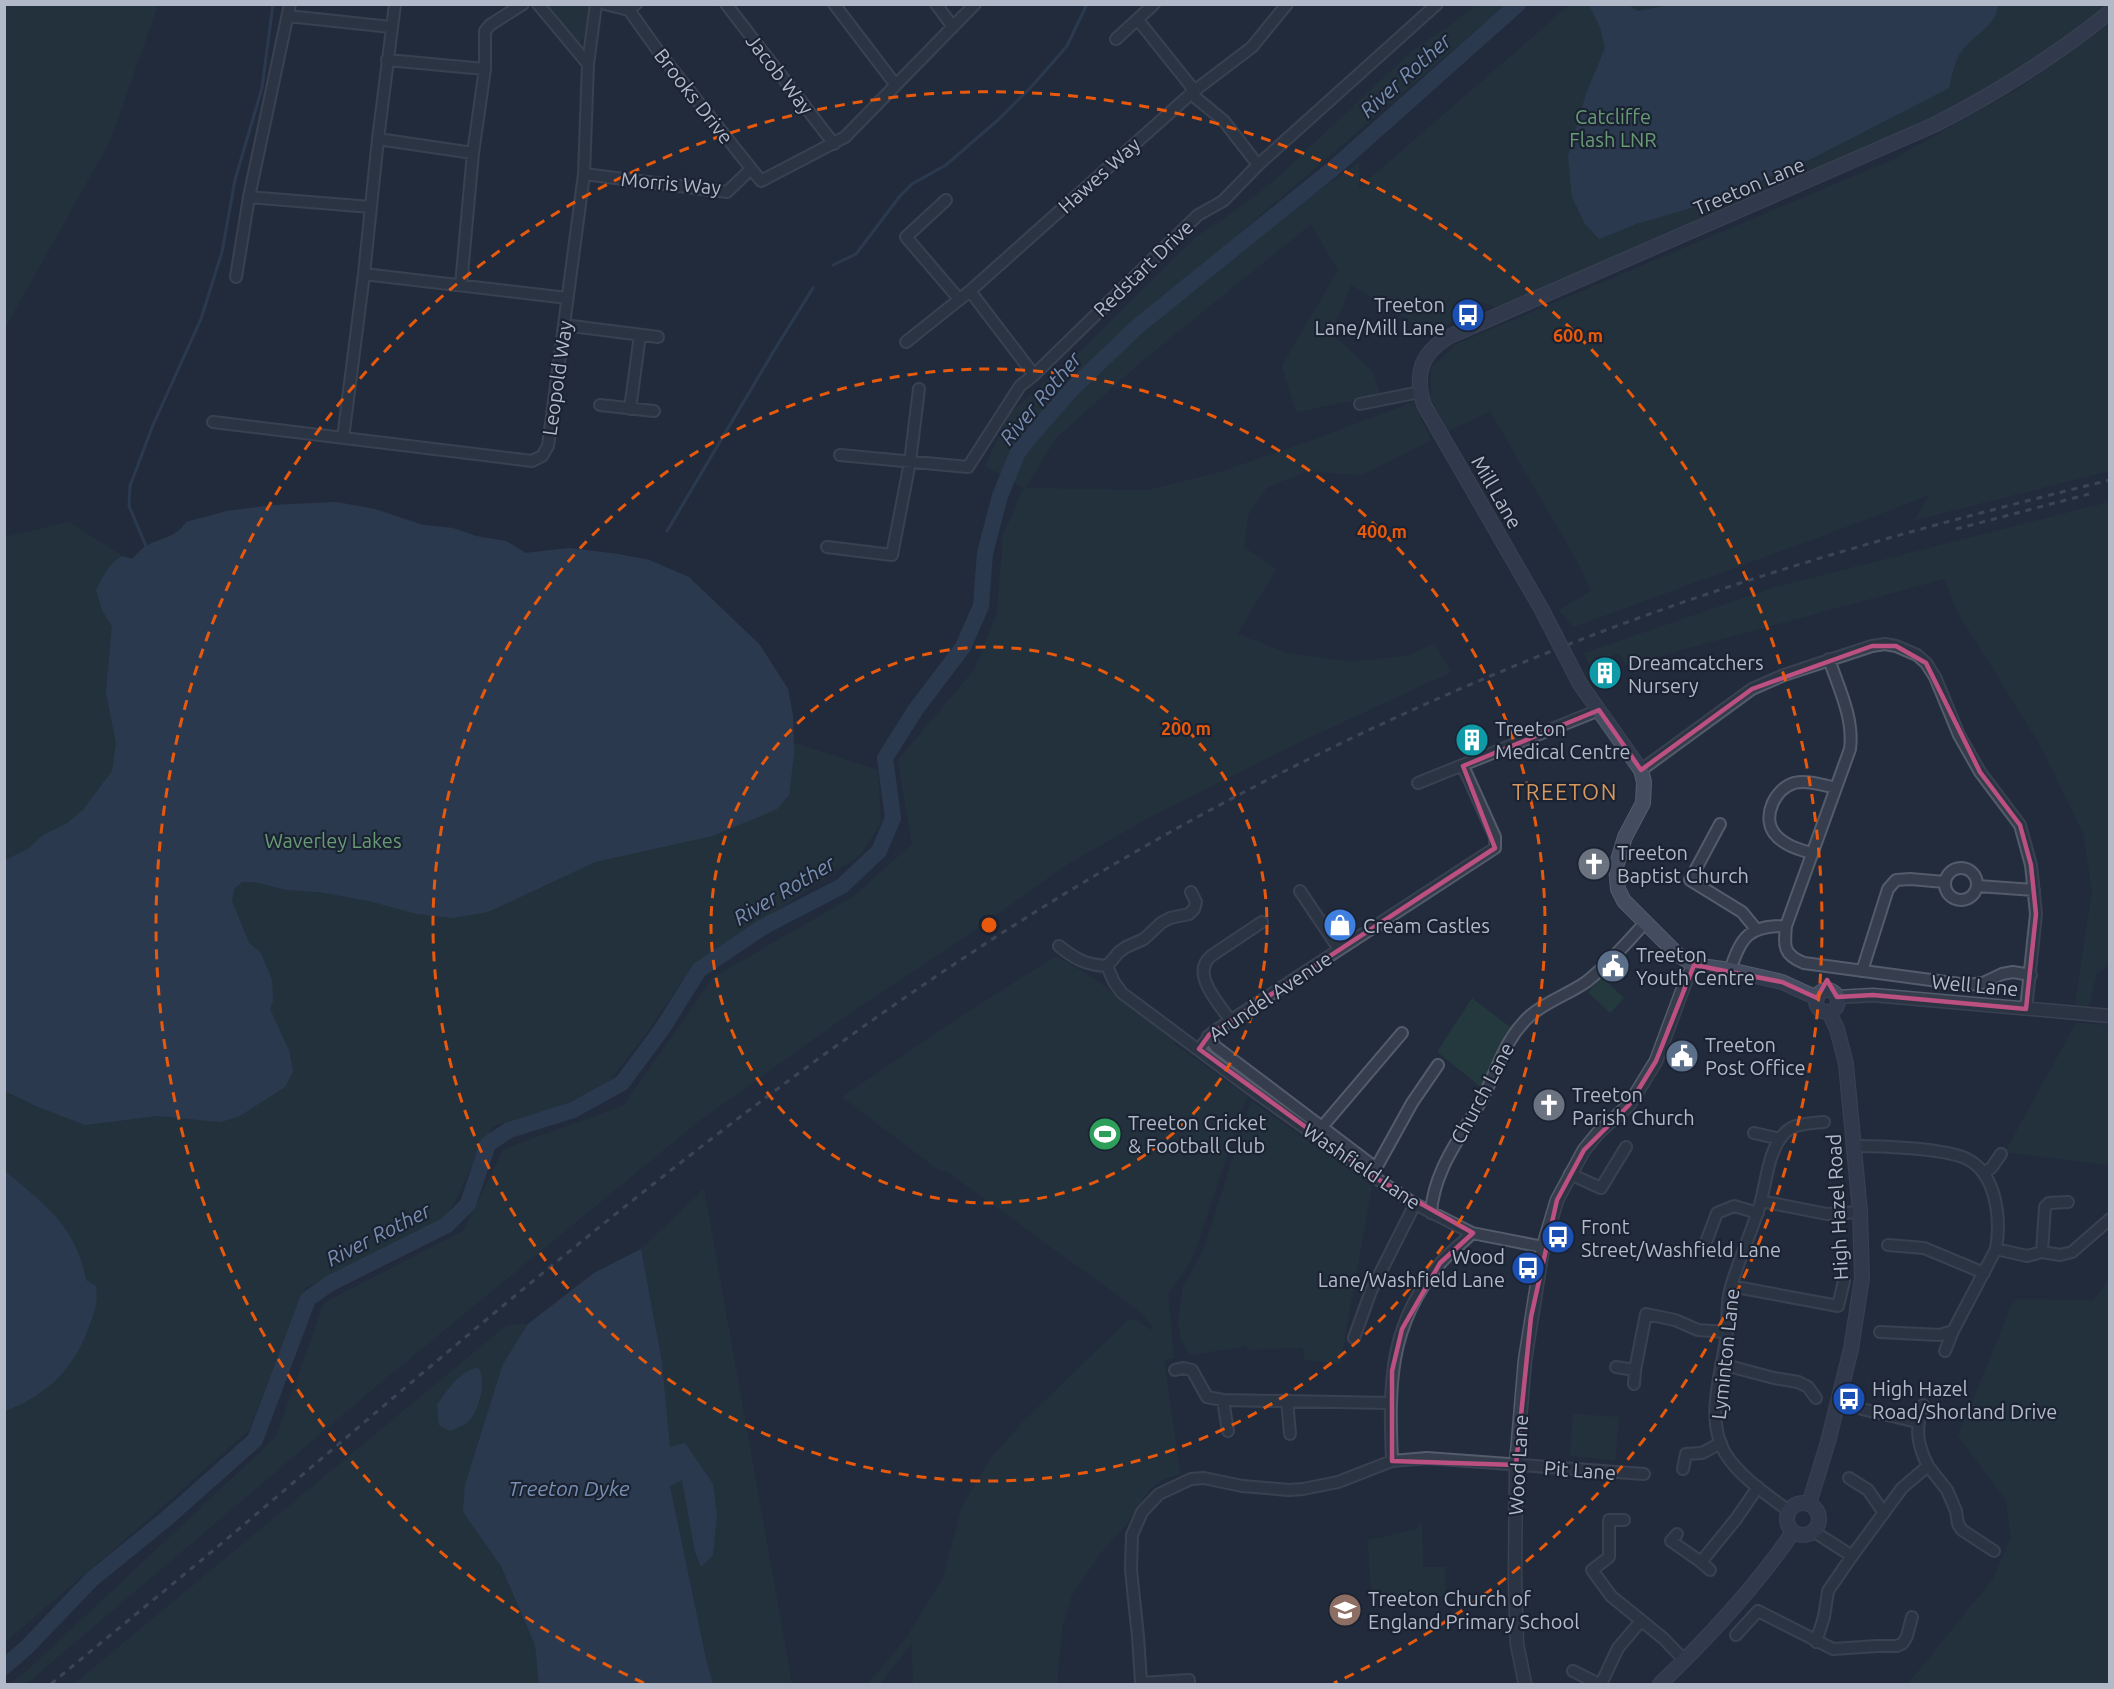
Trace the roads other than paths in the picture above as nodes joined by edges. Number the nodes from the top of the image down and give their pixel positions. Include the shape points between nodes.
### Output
1 (290, 4) edge
2 (395, 4) edge
3 (523, 4) edge
4 (538, 4) edge
5 (596, 4) edge
6 (605, 4) edge
7 (726, 4) edge
8 (834, 4) edge
9 (936, 4) edge
10 (975, 4) edge
11 (1154, 4) edge
12 (1287, 4) edge
13 (1437, 4) edge
14 (633, 7) edge
15 (2109, 12) edge
16 (288, 16) junction
17 (1138, 20) junction
18 (392, 27) junction
19 (953, 27) junction
20 (1116, 39) dead end
21 (387, 60) junction
22 (588, 64) junction
23 (485, 69) junction
24 (895, 84) junction
25 (1194, 91) junction
26 (378, 139) junction
27 (834, 144) junction
28 (473, 153) junction
29 (1258, 165) junction
30 (751, 169) junction
31 (584, 174) junction
32 (249, 197) junction
33 (946, 200) dead end
34 (371, 207) junction
35 (364, 274) junction
36 (236, 278) dead end
37 (461, 285) junction
38 (970, 291) junction
39 (567, 298) junction
40 (959, 299) junction
41 (564, 325) junction
42 (640, 335) junction
43 (658, 337) dead end
44 (906, 342) dead end
45 (1034, 375) junction
46 (919, 389) dead end
47 (1420, 392) junction
48 (1360, 404) dead end
49 (600, 405) dead end
50 (630, 409) junction
51 (654, 411) dead end
52 (213, 422) dead end
53 (343, 438) junction
54 (840, 455) dead end
55 (910, 462) junction
56 (827, 547) dead end
57 (1829, 659) junction
58 (1599, 710) junction
59 (1463, 766) junction
60 (1641, 770) junction
61 (1418, 783) dead end
62 (1836, 788) junction
63 (1720, 824) dead end
64 (1811, 853) junction
65 (1945, 882) junction
66 (1978, 886) junction
67 (2034, 890) junction
68 (1300, 891) dead end
69 (1191, 892) dead end
70 (1262, 922) dead end
71 (1645, 923) junction
72 (1786, 926) junction
73 (1756, 929) junction
74 (1059, 946) dead end
75 (1339, 949) junction
76 (1694, 965) junction
77 (1107, 966) junction
78 (1730, 970) junction
79 (1862, 971) junction
80 (2031, 975) junction
81 (1837, 997) junction
82 (1816, 998) junction
83 (2026, 1009) junction
84 (1829, 1012) junction
85 (2109, 1016) edge
86 (1230, 1020) junction
87 (1402, 1032) dead end
88 (1208, 1036) junction
89 (1199, 1049) junction
90 (1438, 1065) dead end
91 (1824, 1122) dead end
92 (1322, 1128) junction
93 (1754, 1133) dead end
94 (1780, 1139) junction
95 (1854, 1146) junction
96 (1626, 1147) dead end
97 (2001, 1154) dead end
98 (1570, 1174) junction
99 (1984, 1174) junction
100 (1761, 1201) junction
101 (2068, 1203) dead end
102 (1415, 1204) junction
103 (1860, 1212) junction
104 (1431, 1213) junction
105 (1758, 1213) junction
106 (2109, 1219) edge
107 (1472, 1233) junction
108 (1706, 1242) dead end
109 (1888, 1245) dead end
110 (1543, 1246) junction
111 (1996, 1249) junction
112 (2042, 1252) junction
113 (1984, 1273) junction
114 (1844, 1281) dead end
115 (1731, 1286) junction
116 (1953, 1331) junction
117 (1727, 1332) junction
118 (1880, 1332) dead end
119 (1354, 1338) dead end
120 (1945, 1351) dead end
121 (1721, 1364) junction
122 (1616, 1367) dead end
123 (1175, 1370) dead end
124 (1635, 1370) junction
125 (1634, 1383) dead end
126 (1816, 1398) dead end
127 (1222, 1400) junction
128 (1287, 1401) junction
129 (1390, 1403) junction
130 (1923, 1405) dead end
131 (1862, 1409) dead end
132 (1917, 1422) junction
133 (1228, 1431) dead end
134 (1290, 1434) dead end
135 (1721, 1443) junction
136 (1392, 1461) junction
137 (1516, 1465) junction
138 (1928, 1466) junction
139 (1683, 1469) dead end
140 (1644, 1474) dead end
141 (1849, 1478) dead end
142 (1758, 1487) junction
143 (1809, 1504) junction
144 (1789, 1511) junction
145 (1884, 1513) junction
146 (1624, 1520) dead end
147 (1813, 1531) junction
148 (1793, 1532) junction
149 (1677, 1534) dead end
150 (1994, 1551) dead end
151 (1852, 1556) junction
152 (1701, 1562) junction
153 (1710, 1570) dead end
154 (1912, 1617) dead end
155 (1641, 1621) junction
156 (1736, 1635) dead end
157 (1816, 1642) junction
158 (1685, 1661) junction
159 (1573, 1671) dead end
160 (1189, 1682) edge
161 (1525, 1684) edge
162 (1600, 1684) edge
163 (1660, 1684) edge

1 - 16 street
2 - 18 street
3 - 23 street via 485,31
4 - 22 street
5 - 22 street, Leopold Way
6 - 14 street
7 - 27 street, Jacob Way
8 - 24 street
9 - 19 street
10 - 19 street
11 - 17 street
12 - 25 street, Hawes Way via 1252,47
13 - 29 street, Redstart Drive
14 - 30 street, Brooks Drive via 661,55
15 - 47 main road, Treeton Lane via 2042,63 1984,100 1934,125 1448,337 1434,345 1426,357 1419,380
16 - 18 street
16 - 32 street
17 - 20 street
17 - 25 street
18 - 21 street
19 - 24 street
21 - 23 street
21 - 26 street
22 - 31 street, Leopold Way
23 - 28 street
24 - 27 street
25 - 29 street via 1196,98 1224,121
25 - 38 street, Hawes Way
26 - 28 street
26 - 34 street
27 - 30 street, Brooks Drive via 761,181
28 - 37 street
29 - 45 street, Redstart Drive via 1223,201 1198,215
30 - 31 street, Morris Way via 727,192
31 - 39 street, Leopold Way
32 - 34 street
32 - 36 street
33 - 40 street via 906,237
34 - 35 street
35 - 37 street
35 - 53 street
37 - 39 street
38 - 40 street, Hawes Way
38 - 45 street
39 - 41 street, Leopold Way
40 - 44 street, Hawes Way
41 - 42 street
41 - 53 street, Leopold Way via 548,446 542,456 532,461
42 - 43 street
42 - 50 street
45 - 55 street, Redstart Drive via 1020,386 968,467
46 - 55 street
47 - 48 street
47 - 58 main road, Mill Lane, bridge via 1580,684
49 - 50 street
50 - 51 street
52 - 53 street, Leopold Way
54 - 55 street, Redstart Drive
55 - 56 street via 892,555
57 - 60 street via 1752,689
57 - 62 street via 1852,735
57 - 67 street via 1886,644 1907,650 1926,663 1959,735 2020,825
58 - 59 street
58 - 60 main road, Mill Lane
59 - 61 street
59 - 75 street, Arundel Avenue via 1495,837 1495,848
60 - 71 main road via 1643,803 1619,853 1616,879 1624,901
62 - 64 street
62 - 64 street via 1794,783 1773,800 1773,832 1783,842
63 - 73 street via 1690,880 1742,912
64 - 72 street
65 - 66 street via 1952,897 1962,900 1972,896
65 - 66 street via 1954,869 1964,867 1976,876
65 - 79 street via 1896,880 1888,890
66 - 67 street
67 - 80 street
68 - 75 street
69 - 77 street via 1196,902 1189,914 1161,923 1144,939 1119,952
70 - 86 street via 1205,963 1205,982
71 - 76 main road
71 - 104 street, Church Lane via 1604,968 1574,991 1532,1014 1518,1029 1443,1164
72 - 73 street
72 - 79 street via 1784,941 1792,958
73 - 78 street via 1738,948
74 - 77 street via 1079,961
75 - 86 street, Arundel Avenue
76 - 78 main road
76 - 98 street, Wood Lane via 1656,1061 1629,1105 1598,1132
77 - 89 street, Washfield Lane via 1122,993
78 - 82 main road via 1782,982
79 - 80 street via 1968,985 2013,972
80 - 83 street
81 - 82 main road via 1826,990
81 - 83 street, Well Lane via 1873,995
81 - 84 main road via 1837,1006
82 - 84 main road via 1820,1009
83 - 85 street, Well Lane
84 - 95 main road, High Hazel Road via 1846,1064
86 - 88 street, Arundel Avenue
87 - 92 street
88 - 89 street, Arundel Avenue
88 - 92 street via 1216,1047
89 - 102 street, Washfield Lane
90 - 92 street via 1376,1168
91 - 94 street via 1791,1128
93 - 94 street
94 - 100 street, Lyminton Lane
95 - 99 street via 1956,1156 1967,1159
95 - 103 main road, High Hazel Road
96 - 98 street via 1601,1188
97 - 99 street
98 - 110 street, Wood Lane via 1557,1200
99 - 111 street via 1998,1218
100 - 103 street via 1827,1214
100 - 105 street, Lyminton Lane
101 - 112 street via 2049,1203 2045,1207
102 - 104 street, Washfield Lane
102 - 119 street via 1371,1290
103 - 143 main road, High Hazel Road via 1859,1301 1851,1349
104 - 107 street, Washfield Lane
105 - 108 street via 1734,1206 1717,1213
105 - 115 street, Lyminton Lane
106 - 112 street via 2072,1252
107 - 110 street, Washfield Lane
107 - 129 street via 1440,1263 1408,1311 1396,1349
109 - 113 street via 1924,1248
110 - 137 street, Wood Lane via 1525,1360
111 - 112 street via 2027,1256
111 - 113 street
113 - 116 street
114 - 115 street via 1838,1306
115 - 117 street, Lyminton Lane
116 - 118 street via 1940,1335
116 - 120 street
117 - 121 street, Lyminton Lane
117 - 124 street via 1698,1330 1646,1314
121 - 126 street via 1798,1382
121 - 135 street, Lyminton Lane via 1715,1411
122 - 124 street
123 - 127 street via 1192,1371 1207,1397
124 - 125 street
127 - 128 street
127 - 133 street
128 - 129 street
128 - 134 street
129 - 136 street
130 - 132 street
131 - 132 street
132 - 138 street via 1920,1449
135 - 139 street via 1702,1453 1686,1454
135 - 142 street, Lyminton Lane via 1740,1472
136 - 137 street, Pit Lane via 1427,1458
136 - 160 street, Pit Lane via 1338,1482 1303,1489 1191,1479 1159,1494 1142,1512 1132,1535 1131,1570 1141,1683
137 - 140 street, Pit Lane
137 - 161 street, Wood Lane via 1517,1644
138 - 145 street via 1902,1488
138 - 150 street via 1947,1490 1962,1530
141 - 145 street via 1868,1490
142 - 144 street, Lyminton Lane
142 - 152 street
143 - 144 main road via 1800,1503
143 - 147 main road via 1818,1516
144 - 148 main road via 1787,1520
145 - 151 street
146 - 155 street via 1609,1520 1609,1557 1592,1570 1611,1596
147 - 148 main road
147 - 151 street
148 - 158 main road via 1741,1601
149 - 152 street via 1671,1540
151 - 157 street via 1828,1591
152 - 153 street
154 - 157 street via 1907,1636 1897,1646 1833,1649
155 - 158 street
155 - 162 street via 1618,1648
156 - 157 street via 1758,1611
158 - 163 main road
159 - 162 street

